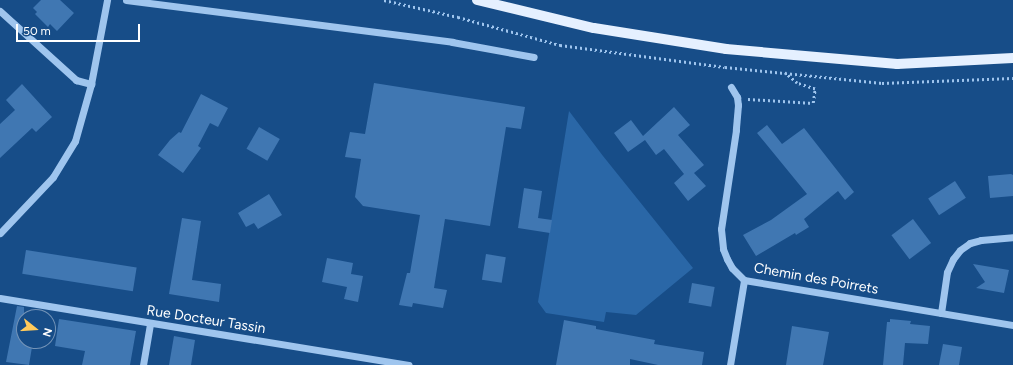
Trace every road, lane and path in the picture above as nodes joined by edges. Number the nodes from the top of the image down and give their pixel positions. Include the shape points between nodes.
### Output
1 (107, 0) edge
2 (126, 0) edge
3 (384, 0) edge
4 (477, 0) edge
5 (392, 1) edge
6 (0, 11) edge
7 (534, 57) dead end
8 (1013, 58) edge
9 (785, 73) dead end
10 (91, 84) junction
11 (731, 87) dead end
12 (737, 97) junction
13 (0, 233) edge
14 (1013, 237) edge
15 (744, 280) junction
16 (0, 298) edge
17 (941, 313) junction
18 (150, 324) junction
19 (1013, 325) edge
20 (143, 365) edge
21 (409, 365) edge
22 (730, 365) edge

1 - 10 street
2 - 7 street via 452,42
3 - 5 path
4 - 8 main road via 594,28 726,49 897,64
6 - 10 street via 76,80
9 - 12 path via 797,83 815,89 813,103 759,101
10 - 13 street via 75,142 66,159 53,177
11 - 12 street
12 - 15 street, Chemin des Poirrets via 736,130 721,229 727,259
14 - 17 street via 981,240 970,243 960,250 947,272
15 - 17 street, Chemin des Poirrets
15 - 22 street
16 - 18 street, Rue Docteur Tassin
17 - 19 street, Chemin des Poirrets
18 - 20 street
18 - 21 street, Rue Docteur Tassin

